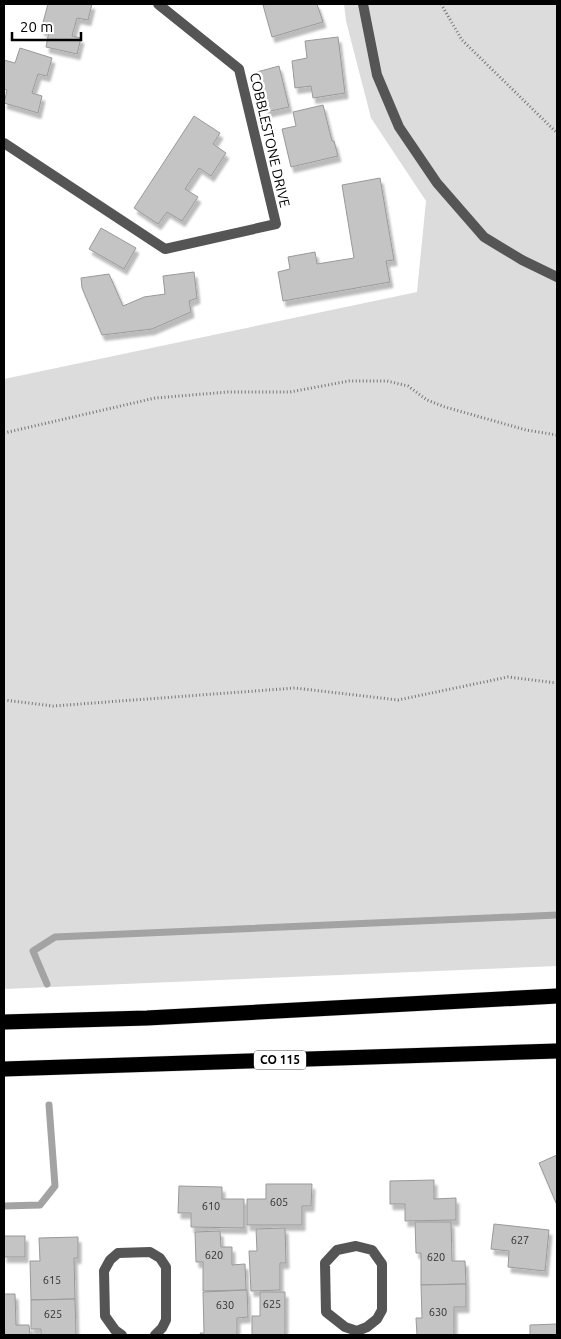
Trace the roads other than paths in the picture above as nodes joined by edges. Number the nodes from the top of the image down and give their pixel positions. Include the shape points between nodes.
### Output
1 (158, 4) edge
2 (363, 4) edge
3 (4, 143) edge
4 (557, 277) edge
5 (557, 996) edge
6 (4, 1022) edge
7 (557, 1050) edge
8 (4, 1068) edge
9 (357, 1333) edge
10 (122, 1335) edge
11 (155, 1335) edge

1 - 3 street, COBBLESTONE DRIVE via 239,69 276,224 164,249
2 - 4 street via 377,75 399,127 437,183 484,237
5 - 6 highway via 147,1018
7 - 8 highway, CO 115
9 - 9 street via 377,1319 382,1310 382,1264 372,1250 356,1246 336,1250 325,1263 326,1312
10 - 11 street via 105,1316 104,1271 118,1252 150,1252 166,1267 166,1320

